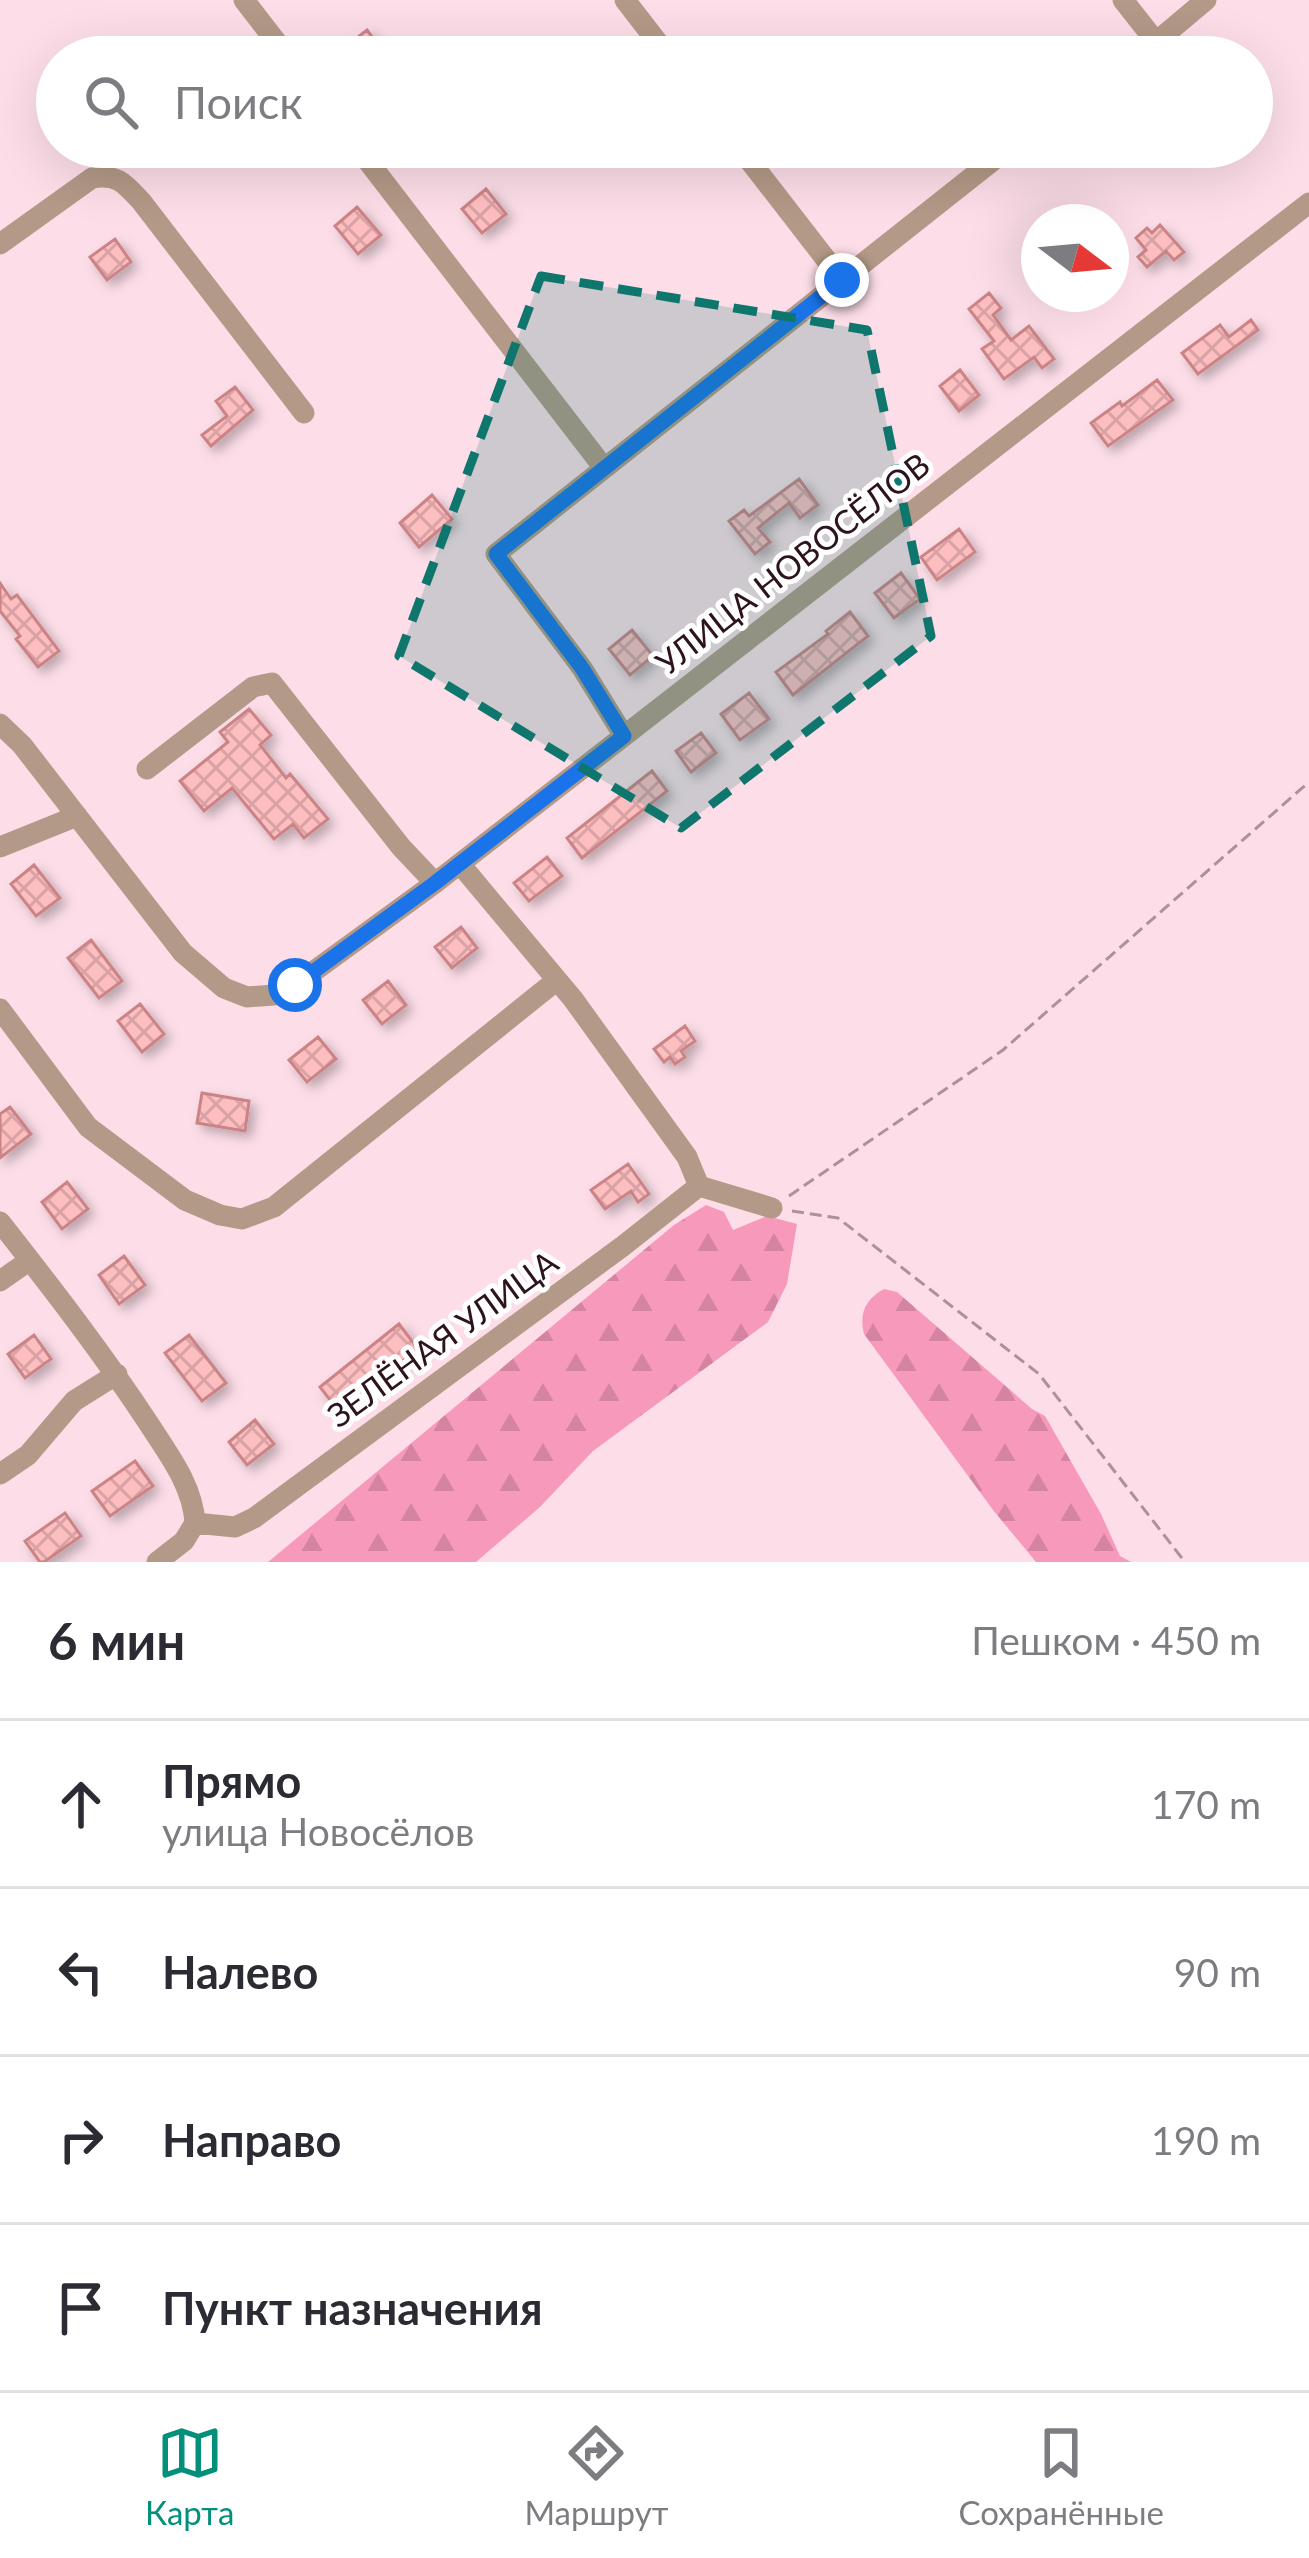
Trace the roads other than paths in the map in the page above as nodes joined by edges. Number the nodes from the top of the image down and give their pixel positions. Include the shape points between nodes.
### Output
1 (244, 0) edge
2 (625, 0) edge
3 (1123, 0) edge
4 (1206, 0) edge
5 (272, 36) edge
6 (653, 36) edge
7 (1151, 36) edge
8 (1163, 36) edge
9 (373, 168) edge
10 (755, 168) edge
11 (983, 168) edge
12 (1309, 202) edge
13 (0, 244) edge
14 (842, 280) junction
15 (304, 413) dead end
16 (604, 468) junction
17 (0, 724) edge
18 (624, 736) junction
19 (147, 769) dead end
20 (77, 816) junction
21 (0, 847) edge
22 (460, 864) junction
23 (435, 883) junction
24 (557, 980) junction
25 (0, 1009) edge
26 (699, 1186) junction
27 (772, 1208) road end
28 (0, 1222) edge
29 (30, 1260) junction
30 (0, 1281) edge
31 (117, 1374) junction
32 (0, 1474) edge
33 (195, 1523) junction
34 (157, 1562) edge

1 - 5 street
2 - 6 street
3 - 7 street
4 - 8 street
9 - 16 street
10 - 14 street
11 - 14 street
12 - 18 street, УЛИЦА НОВОСЁЛОВ
13 - 15 street via 92,178 122,182
14 - 16 street
16 - 18 street via 496,554
17 - 20 street
18 - 22 street, УЛИЦА НОВОСЁЛОВ
19 - 23 street via 253,687 272,683
20 - 21 street
20 - 23 street, УЛИЦА НОВОСЁЛОВ via 183,953 224,988 248,997 295,985
22 - 23 street, УЛИЦА НОВОСЁЛОВ
22 - 24 street
24 - 25 street via 274,1207 242,1219 185,1199 88,1127
24 - 26 street via 687,1156
26 - 27 street
26 - 33 street, ЗЕЛЁНАЯ УЛИЦА via 254,1518 235,1527
28 - 29 street
29 - 30 street
29 - 31 street
31 - 32 street via 74,1401 28,1455
31 - 33 street via 185,1483
33 - 34 street

